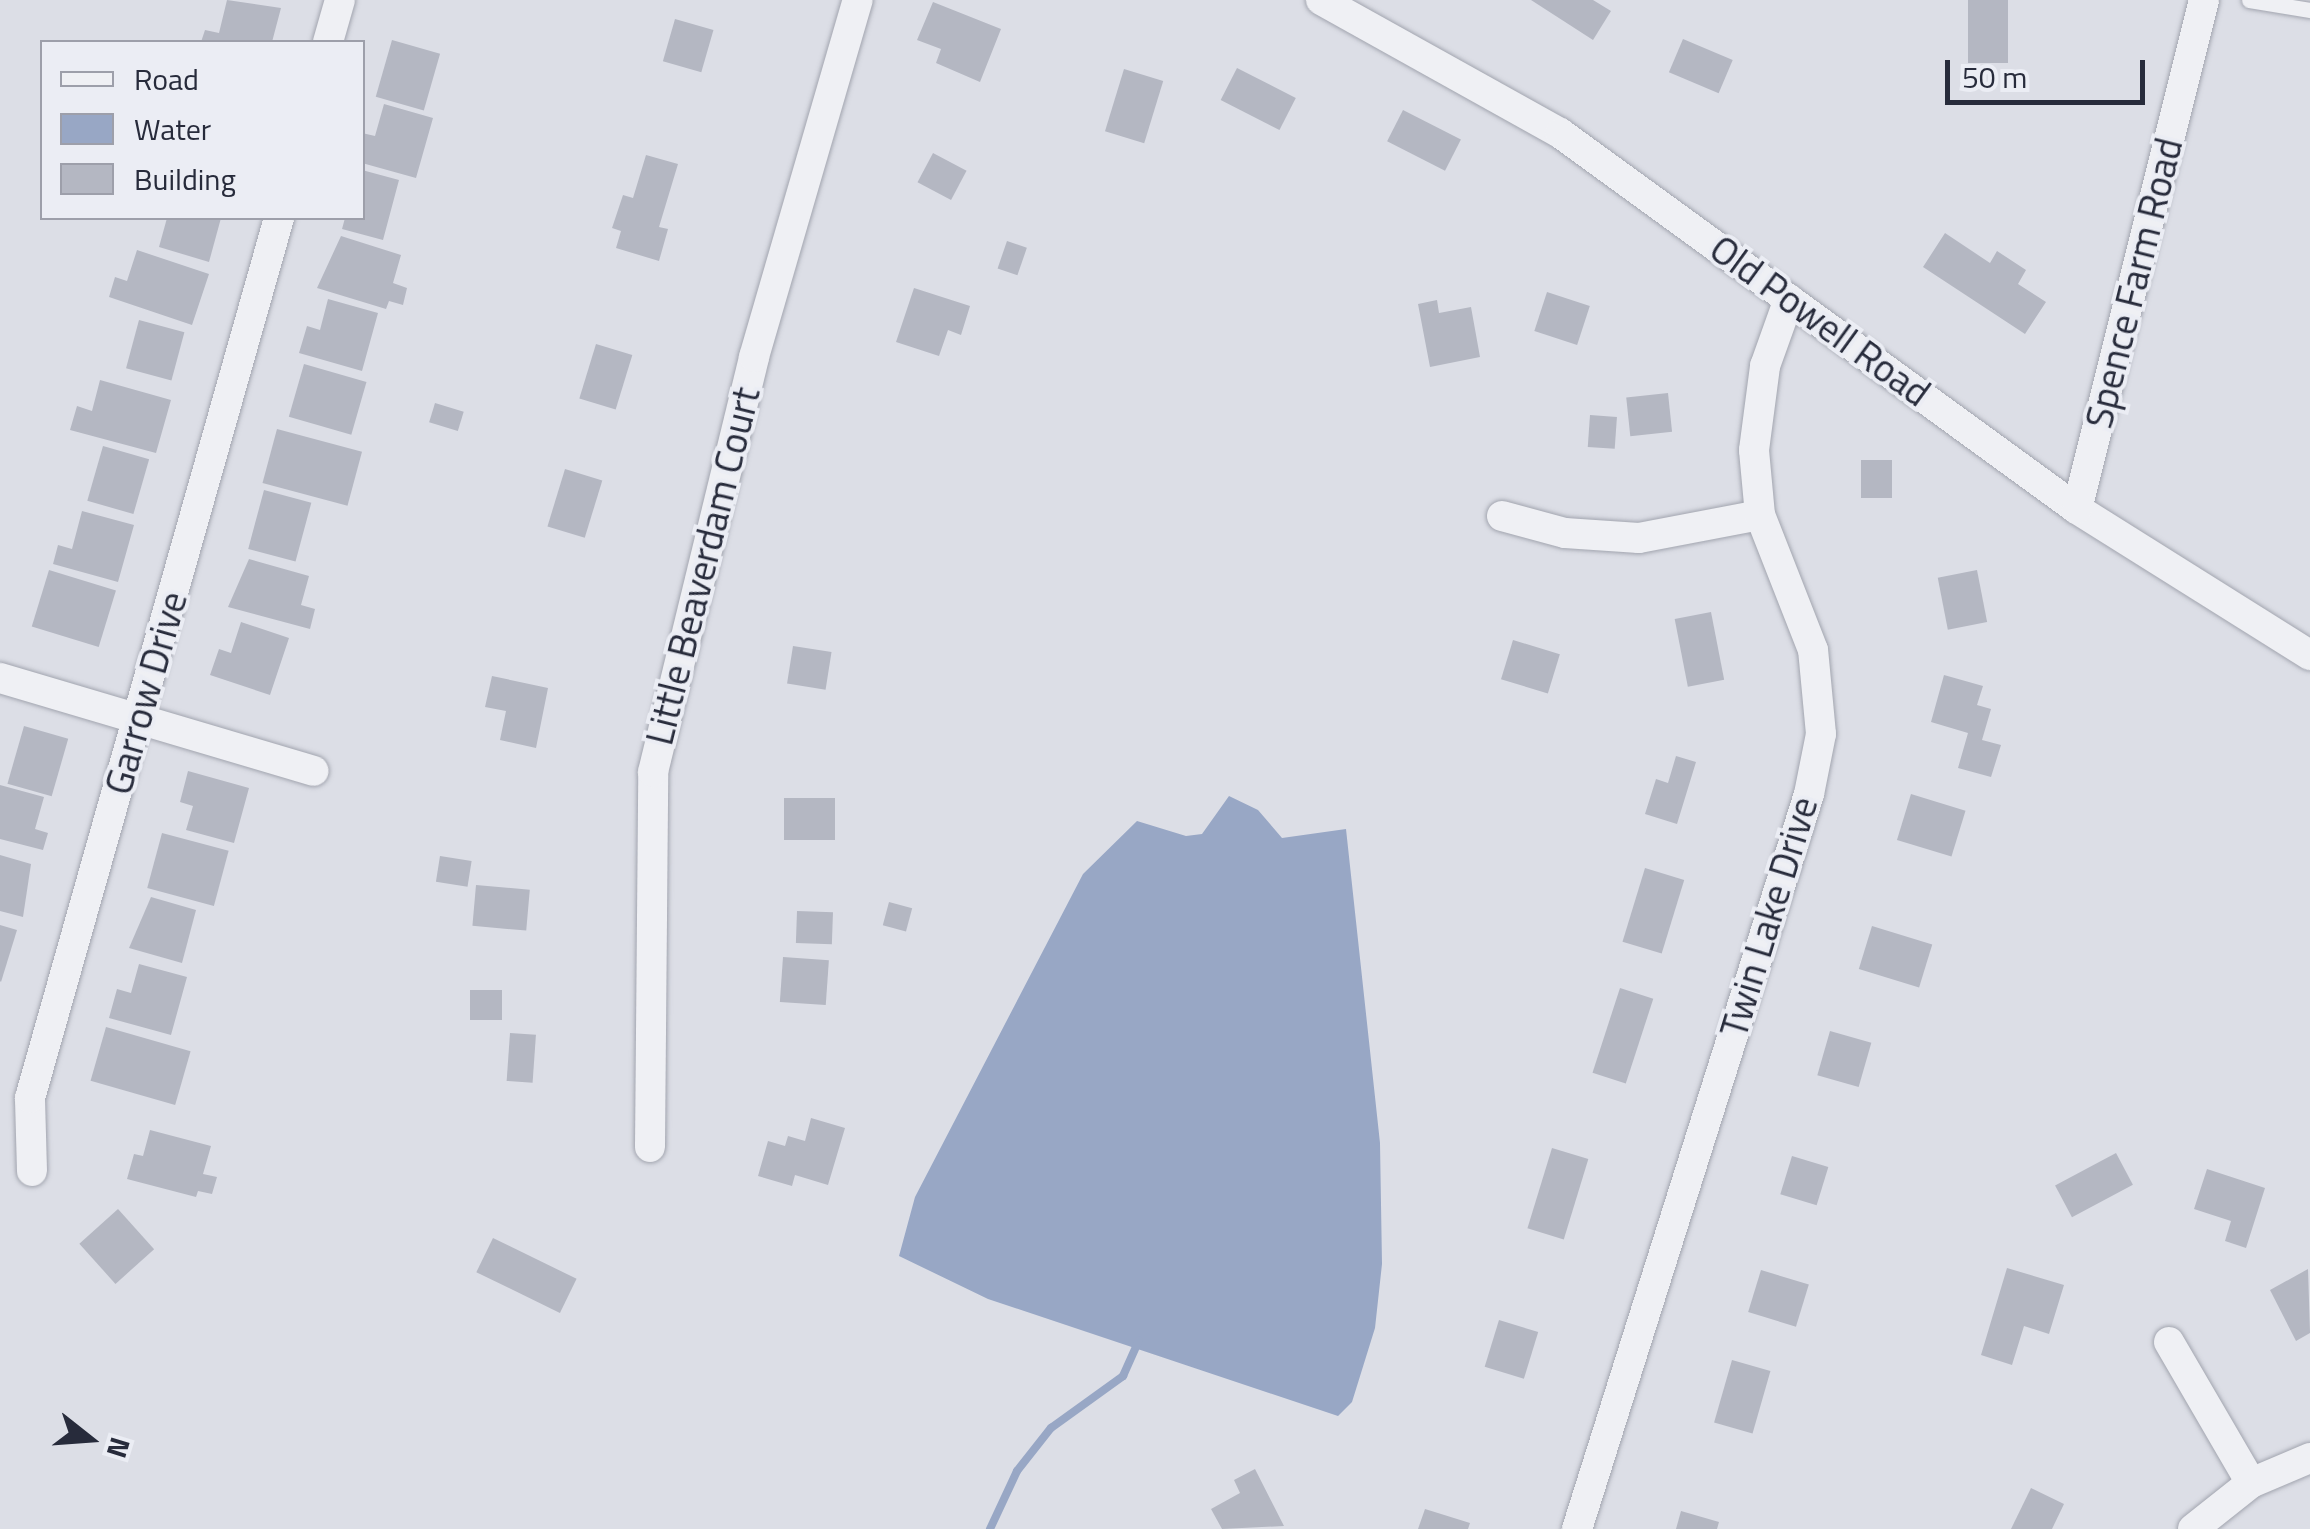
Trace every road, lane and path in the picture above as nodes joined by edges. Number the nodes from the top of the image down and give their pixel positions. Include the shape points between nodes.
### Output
1 (340, 0) edge
2 (858, 0) edge
3 (1321, 0) edge
4 (2204, 0) edge
5 (2249, 0) edge
6 (2310, 10) edge
7 (329, 40) edge
8 (278, 220) edge
9 (1789, 298) junction
10 (2077, 508) junction
11 (1760, 515) junction
12 (1502, 516) dead end
13 (2310, 655) edge
14 (0, 678) edge
15 (138, 720) junction
16 (313, 771) dead end
17 (650, 1147) dead end
18 (32, 1172) dead end
19 (2169, 1342) dead end
20 (2310, 1458) edge
21 (2251, 1483) junction
22 (1577, 1529) edge
23 (2194, 1529) edge

1 - 7 street
2 - 17 street, Little Beaverdam Court via 754,357 652,772
3 - 9 street, Old Powell Road via 1560,133
4 - 10 street, Spence Farm Road
5 - 6 lane
8 - 15 street, Garrow Drive
9 - 10 street, Old Powell Road
9 - 11 street, Twin Lake Drive via 1758,406
10 - 13 street, Old Powell Road
11 - 12 street via 1639,538 1565,533
11 - 22 street, Twin Lake Drive via 1813,650 1821,734 1809,794
14 - 15 street
15 - 16 street
15 - 18 street, Garrow Drive via 30,1098
19 - 21 street
20 - 21 street
21 - 23 street

